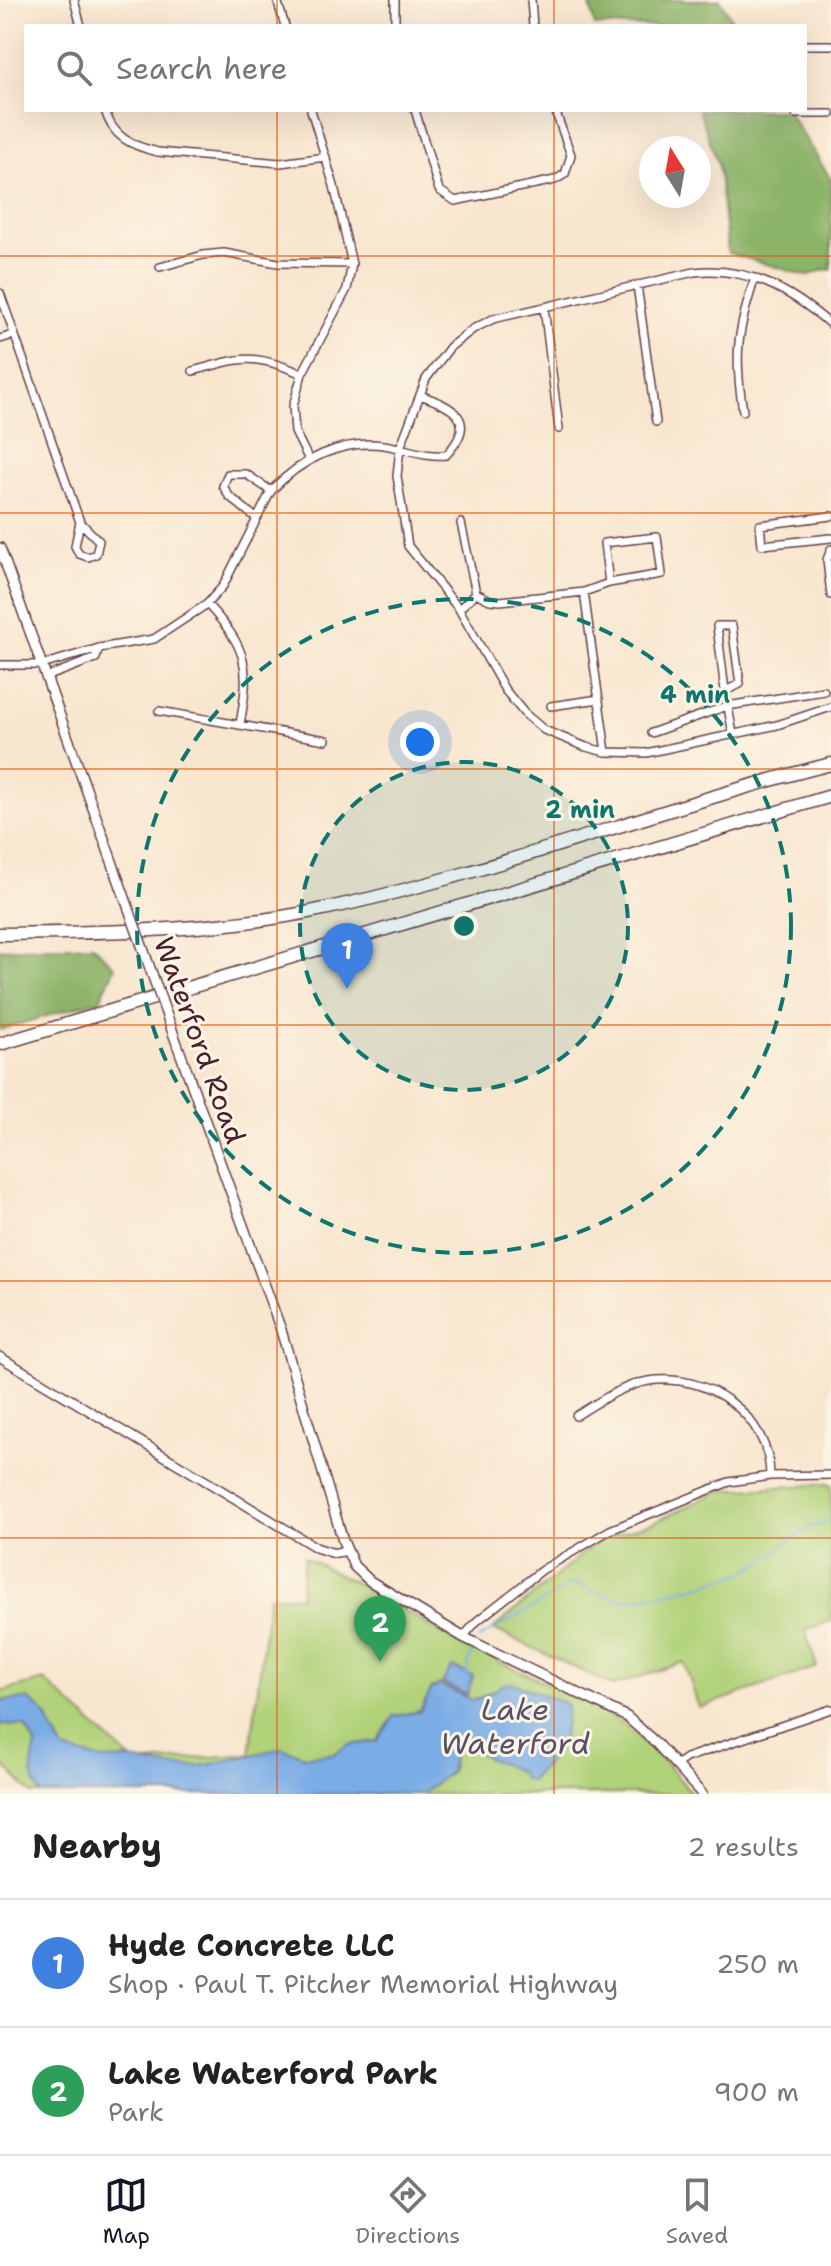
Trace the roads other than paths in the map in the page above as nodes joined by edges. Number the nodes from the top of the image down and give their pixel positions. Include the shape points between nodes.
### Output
1 (74, 0) edge
2 (277, 0) edge
3 (395, 0) edge
4 (531, 0) edge
5 (80, 24) edge
6 (284, 24) edge
7 (395, 24) edge
8 (533, 24) edge
9 (807, 45) edge
10 (831, 45) edge
11 (106, 112) edge
12 (312, 112) edge
13 (416, 112) edge
14 (556, 112) edge
15 (796, 114) dead end
16 (831, 114) edge
17 (326, 157) junction
18 (352, 264) junction
19 (160, 267) dead end
20 (755, 278) junction
21 (637, 285) junction
22 (0, 293) edge
23 (544, 307) junction
24 (831, 325) edge
25 (13, 335) junction
26 (0, 339) edge
27 (193, 371) dead end
28 (302, 374) junction
29 (420, 395) junction
30 (743, 411) dead end
31 (656, 422) dead end
32 (559, 429) dead end
33 (400, 448) junction
34 (309, 460) junction
35 (271, 491) junction
36 (831, 516) edge
37 (256, 518) junction
38 (80, 522) junction
39 (461, 523) dead end
40 (831, 538) edge
41 (0, 548) edge
42 (831, 549) edge
43 (830, 581) edge
44 (609, 583) junction
45 (584, 592) junction
46 (476, 593) junction
47 (831, 595) edge
48 (207, 604) junction
49 (459, 609) junction
50 (99, 648) junction
51 (0, 665) edge
52 (42, 665) junction
53 (46, 677) junction
54 (725, 691) junction
55 (824, 691) dead end
56 (599, 699) junction
57 (551, 706) dead end
58 (727, 706) junction
59 (831, 707) edge
60 (159, 711) dead end
61 (240, 724) junction
62 (651, 733) dead end
63 (733, 734) junction
64 (326, 740) dead end
65 (606, 752) junction
66 (831, 764) edge
67 (831, 796) edge
68 (0, 934) edge
69 (0, 1044) edge
70 (0, 1357) edge
71 (576, 1416) dead end
72 (831, 1475) edge
73 (770, 1476) junction
74 (346, 1551) junction
75 (463, 1637) junction
76 (831, 1709) edge
77 (676, 1765) junction
78 (702, 1794) edge

1 - 5 street
2 - 6 street
3 - 7 street
4 - 8 street
9 - 10 street
11 - 17 street via 121,138 158,152 280,163
12 - 17 street
13 - 14 street via 439,190 455,201 565,174 571,155
15 - 16 street
17 - 18 street
18 - 19 street via 278,263 224,253
18 - 28 street via 343,297
20 - 21 street via 713,270
20 - 24 street
20 - 30 street via 737,346
21 - 23 street
21 - 31 street
22 - 25 street
23 - 29 street via 473,329 442,357
23 - 32 street
25 - 26 street
25 - 38 street
27 - 28 street via 249,358
28 - 34 street via 293,406 295,432
29 - 33 street
29 - 33 street via 460,415 459,439 446,455
33 - 34 street via 359,445
33 - 49 street via 397,476 408,546
34 - 35 street
35 - 37 street
35 - 37 street via 246,474 228,474 223,486 229,496
36 - 40 street via 760,525 762,545
37 - 48 street via 223,586
38 - 38 street via 76,551 92,556 99,541
39 - 46 street
41 - 52 main road, Waterford Road
42 - 43 street
43 - 47 street
44 - 44 street via 662,574 657,537 604,543
44 - 45 street
45 - 46 street via 500,601
45 - 56 street
46 - 49 street
48 - 50 street via 154,639
48 - 61 street via 239,643 246,667
49 - 65 street via 524,713 564,740
50 - 52 street
50 - 53 street via 96,658
51 - 52 street
52 - 53 main road, Waterford Road
53 - 74 main road, Waterford Road, bridge via 281,1330
54 - 54 street via 740,684 732,626 717,626
54 - 58 street
55 - 58 street
56 - 57 street
56 - 65 street
58 - 62 street
58 - 63 street
59 - 63 street
60 - 61 street
61 - 64 street
63 - 65 street via 646,753
66 - 68 highway via 415,887 316,911 180,929
67 - 69 highway
70 - 74 street via 317,1548
71 - 73 street via 638,1383 694,1383 720,1394 752,1422 768,1457
72 - 73 street
73 - 75 street via 729,1482 610,1530 542,1570
74 - 75 main road via 370,1581
75 - 77 main road via 627,1717
76 - 77 street
77 - 78 main road

